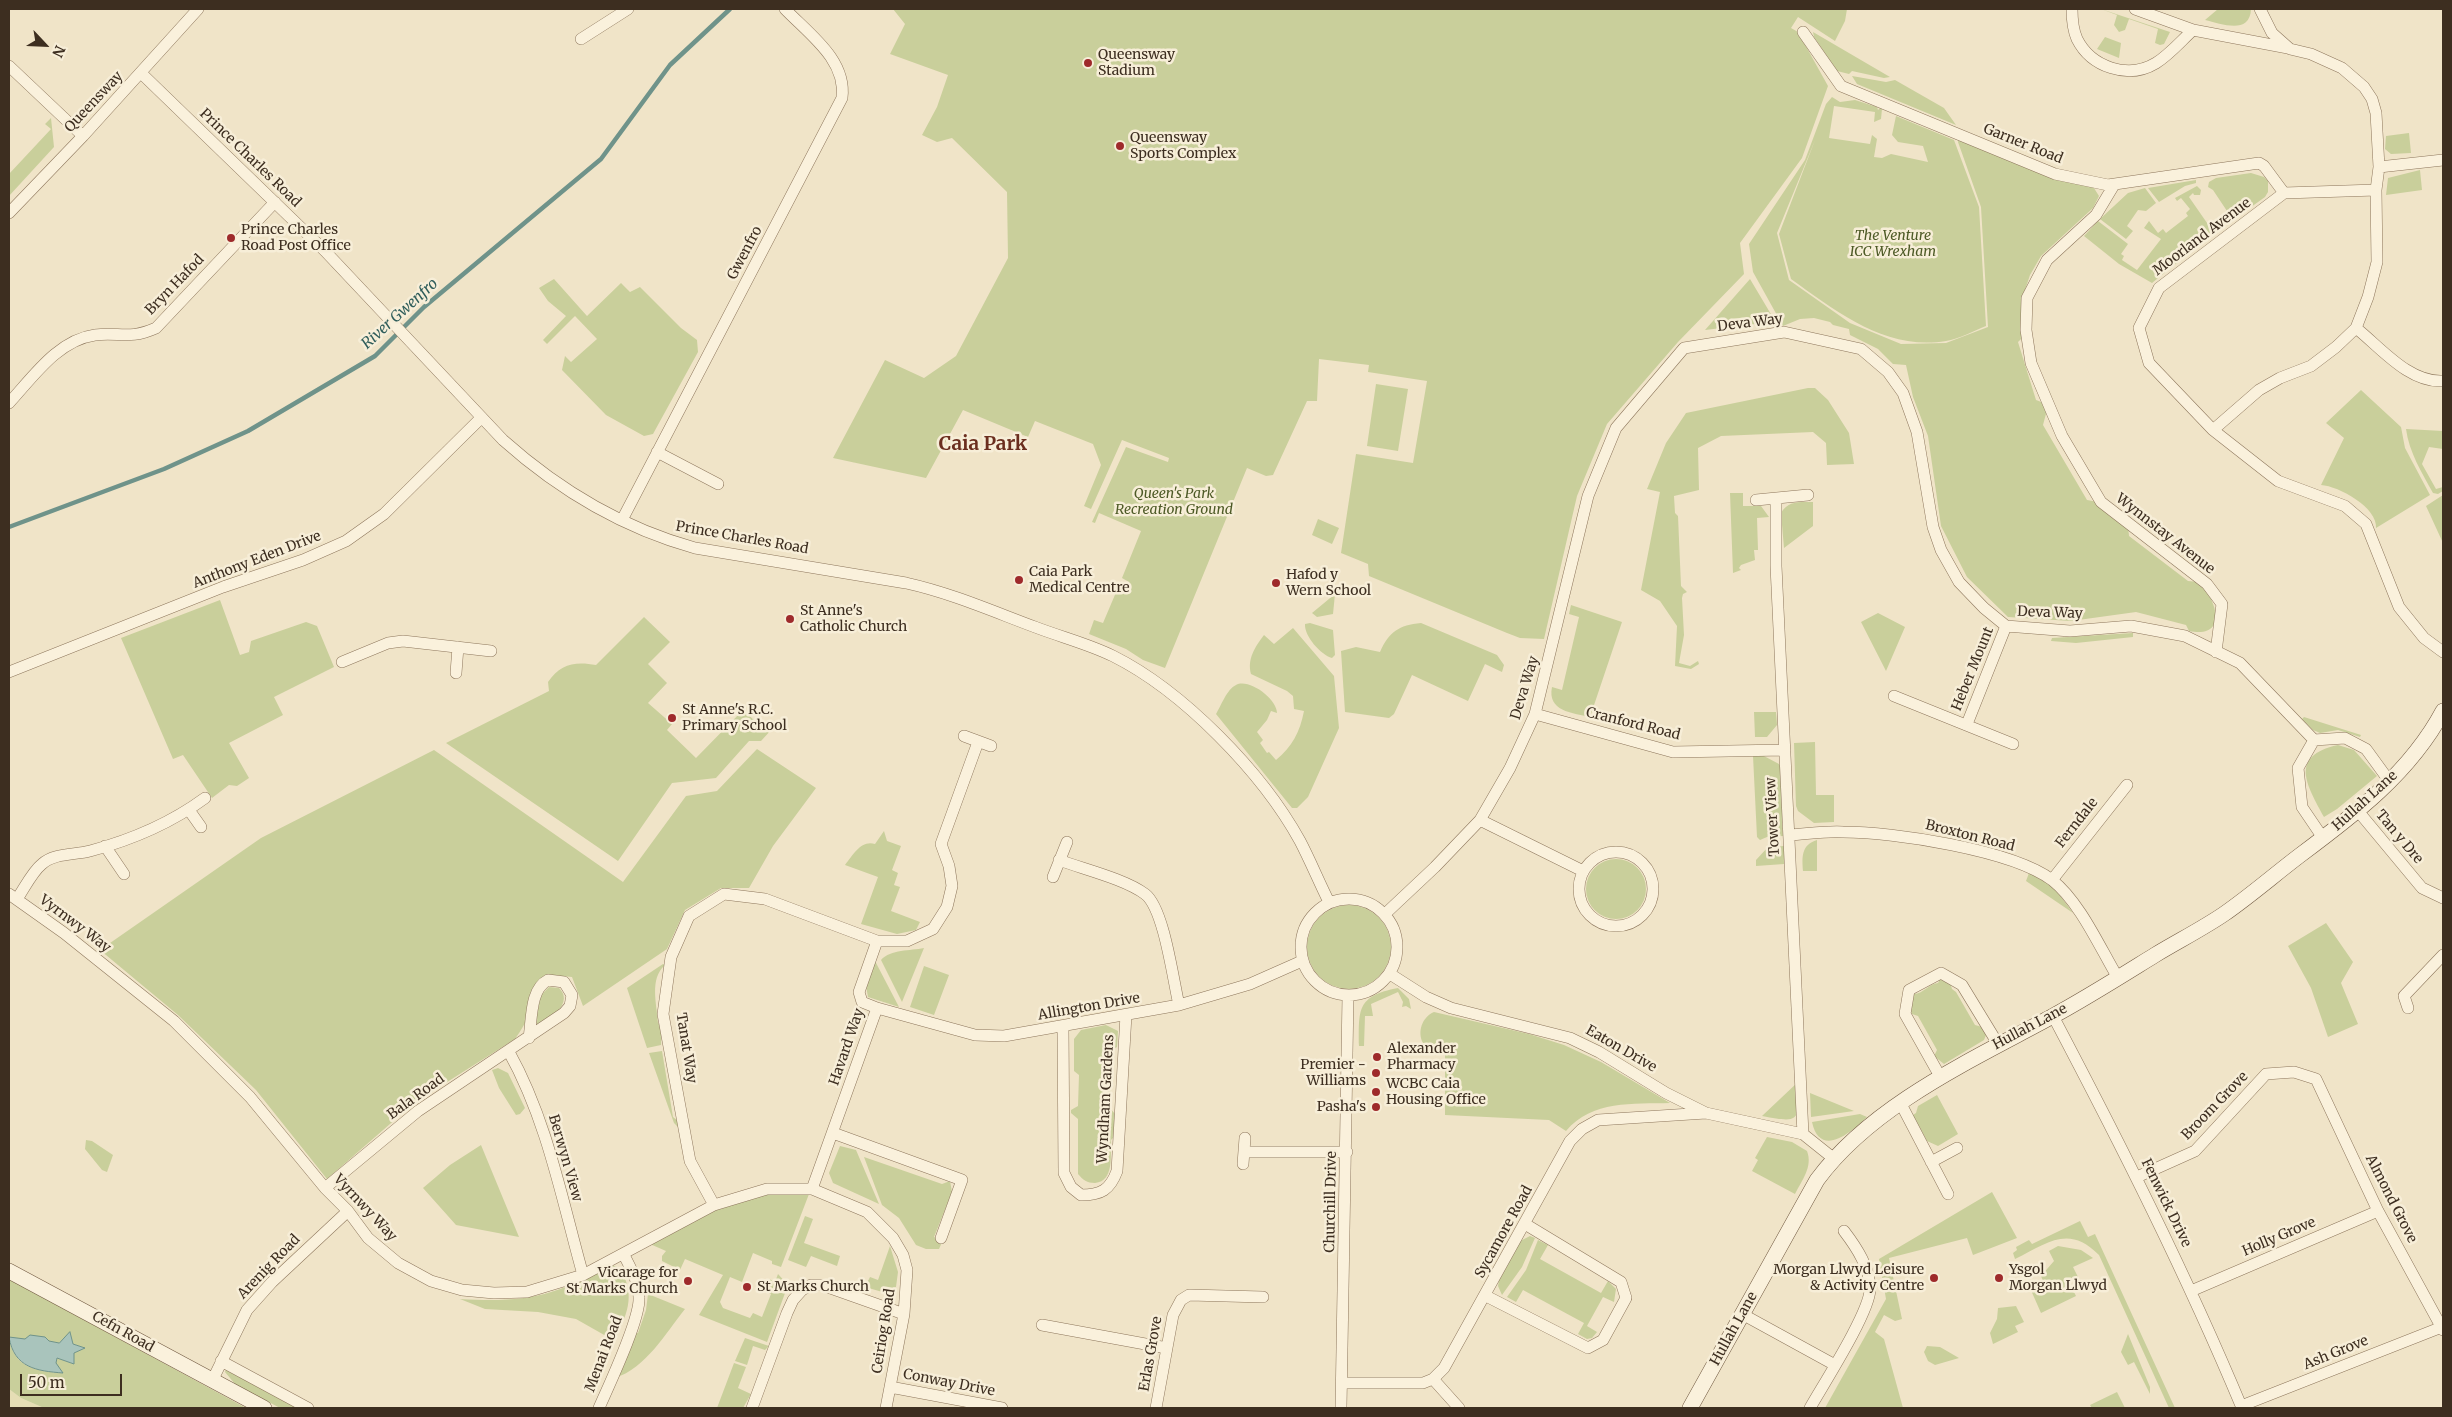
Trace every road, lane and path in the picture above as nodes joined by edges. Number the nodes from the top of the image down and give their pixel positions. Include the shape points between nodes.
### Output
1 (198, 9) edge
2 (628, 9) edge
3 (785, 9) edge
4 (2072, 9) edge
5 (2135, 9) edge
6 (2260, 9) edge
7 (2193, 30) junction
8 (1803, 32) dead end
9 (581, 39) dead end
10 (2290, 49) junction
11 (9, 66) edge
12 (141, 73) junction
13 (83, 136) junction
14 (2443, 160) edge
15 (2378, 168) junction
16 (2114, 185) junction
17 (2376, 190) junction
18 (2284, 193) junction
19 (275, 202) junction
20 (9, 213) edge
21 (2356, 328) junction
22 (2443, 381) edge
23 (9, 403) edge
24 (481, 418) junction
25 (2213, 430) junction
26 (657, 452) junction
27 (718, 484) dead end
28 (1808, 495) dead end
29 (1776, 499) junction
30 (1756, 500) dead end
31 (622, 520) junction
32 (2006, 626) junction
33 (458, 647) junction
34 (491, 651) dead end
35 (2216, 652) junction
36 (2443, 652) edge
37 (342, 662) dead end
38 (9, 672) edge
39 (456, 672) dead end
40 (1894, 696) dead end
41 (2443, 711) edge
42 (1535, 714) junction
43 (1967, 724) junction
44 (964, 736) dead end
45 (2314, 740) junction
46 (978, 742) junction
47 (2013, 744) dead end
48 (991, 746) dead end
49 (1785, 750) junction
50 (2390, 782) junction
51 (2127, 785) dead end
52 (205, 798) dead end
53 (189, 810) junction
54 (2358, 811) junction
55 (1480, 820) junction
56 (201, 827) dead end
57 (1789, 835) junction
58 (2323, 838) junction
59 (1067, 842) dead end
60 (105, 846) junction
61 (1059, 860) junction
62 (1583, 871) junction
63 (124, 874) dead end
64 (1053, 876) dead end
65 (2052, 880) junction
66 (13, 896) edge
67 (2443, 898) edge
68 (1329, 902) junction
69 (1385, 914) junction
70 (877, 941) junction
71 (2443, 955) edge
72 (1302, 961) junction
73 (1390, 974) junction
74 (2118, 978) junction
75 (2392, 992) dead end
76 (1348, 996) junction
77 (2404, 996) junction
78 (1179, 1006) junction
79 (877, 1008) junction
80 (2408, 1008) dead end
81 (1126, 1015) junction
82 (2053, 1016) junction
83 (1064, 1027) junction
84 (529, 1038) junction
85 (1998, 1044) junction
86 (509, 1052) junction
87 (1941, 1078) junction
88 (2316, 1079) joint
89 (1901, 1104) junction
90 (1706, 1113) junction
91 (833, 1133) junction
92 (1803, 1134) junction
93 (1245, 1138) dead end
94 (1957, 1148) dead end
95 (1244, 1152) junction
96 (1347, 1152) junction
97 (1833, 1158) junction
98 (1931, 1162) junction
99 (1243, 1164) dead end
100 (2137, 1176) junction
101 (325, 1188) junction
102 (812, 1190) junction
103 (1948, 1194) dead end
104 (714, 1205) junction
105 (348, 1211) junction
106 (2378, 1211) junction
107 (1525, 1224) junction
108 (1844, 1231) dead end
109 (1864, 1237) dead end
110 (941, 1238) dead end
111 (1855, 1245) junction
112 (624, 1255) junction
113 (9, 1271) edge
114 (583, 1275) junction
115 (2191, 1291) junction
116 (1486, 1296) junction
117 (1263, 1297) dead end
118 (904, 1314) junction
119 (1742, 1314) junction
120 (1042, 1325) dead end
121 (2443, 1328) edge
122 (1167, 1348) junction
123 (221, 1361) junction
124 (1835, 1365) junction
125 (1433, 1379) junction
126 (212, 1380) junction
127 (1342, 1383) junction
128 (890, 1387) junction
129 (2242, 1407) edge
130 (264, 1408) edge
131 (308, 1408) edge
132 (599, 1408) edge
133 (752, 1408) edge
134 (886, 1408) edge
135 (1002, 1408) edge
136 (1156, 1408) edge
137 (1341, 1408) edge
138 (1458, 1408) edge
139 (1690, 1408) edge
140 (1810, 1408) edge

1 - 12 street, Queensway
2 - 9 street
3 - 26 street, Gwenfro via 835,61 844,84 842,98
4 - 7 street via 2077,39 2088,54 2117,70 2143,69 2155,63
5 - 7 street
6 - 10 street via 2272,33
7 - 10 street
8 - 16 street, Garner Road via 1841,86 2055,174
10 - 15 street via 2330,61 2354,76 2364,87 2376,113
11 - 13 street
12 - 13 street, Queensway
12 - 19 street, Prince Charles Road
13 - 20 street, Queensway
14 - 15 street
15 - 17 street
16 - 18 street, Garner Road via 2259,163
16 - 35 street, Wynnstay Avenue via 2096,215 2047,260 2027,298 2026,330 2031,364 2062,436 2101,502 2207,584 2222,604
17 - 18 street
17 - 21 street via 2376,262
18 - 25 street, Moorland Avenue via 2159,288 2139,328 2149,363
19 - 23 street, Bryn Hafod via 156,328 130,336 97,335 69,344 52,356
19 - 24 street, Prince Charles Road
21 - 22 street via 2418,378
21 - 25 street via 2311,366 2258,390
24 - 31 street, Prince Charles Road via 533,466 588,503
24 - 38 street, Anthony Eden Drive via 384,514 346,541
25 - 36 street, Moorland Avenue via 2278,481 2345,506 2366,524 2399,607 2424,638
26 - 27 street
26 - 31 street, Gwenfro
28 - 29 street
29 - 30 street
29 - 49 street, Tower View
31 - 68 street, Prince Charles Road via 696,548 938,590 1111,656 1142,672 1199,716 1258,782 1299,839
32 - 35 street, Deva Way via 2070,631 2131,626 2185,636
32 - 42 street, Deva Way via 1960,582 1941,550 1933,527 1912,415 1904,393 1888,372 1861,349 1784,332 1684,348 1612,436 1588,496
32 - 43 street, Heber Mount
33 - 34 street
33 - 37 street via 404,641 388,643
33 - 39 street
35 - 45 street, Deva Way via 2240,663
40 - 43 street, Heber Mount
41 - 50 street, Hullah Lane via 2431,734
42 - 49 street, Cranford Road via 1673,752
42 - 55 street, Deva Way via 1510,768
43 - 47 street, Heber Mount
44 - 46 street
45 - 50 street via 2344,738 2366,749
45 - 58 street via 2298,768 2302,807
46 - 48 street
46 - 70 street via 941,844 952,886 947,907 933,929 907,941
49 - 57 street, Tower View
50 - 54 street, Hullah Lane
51 - 65 street, Ferndale
52 - 53 street
53 - 56 street
53 - 60 street
54 - 58 street, Hullah Lane
54 - 67 street, Tan y Dre via 2422,888
55 - 62 street
55 - 69 street, Deva Way
57 - 65 street, Broxton Road via 1842,832 1914,838 1986,853 2021,864
57 - 92 street, Tower View
58 - 74 street, Hullah Lane via 2223,914
59 - 61 street
60 - 63 street
60 - 66 street via 60,856 42,864
61 - 64 street
61 - 78 street via 1146,894 1160,918
62 - 62 street via 1591,861 1614,852 1638,859 1652,880 1650,905 1634,922 1616,926 1599,923 1582,906 1579,882
65 - 74 street, Broxton Road via 2072,901
66 - 101 street, Vyrnwy Way via 174,1021 250,1097
68 - 69 street via 1359,899 1373,904
68 - 72 street via 1308,920 1302,933
69 - 73 street via 1394,927 1398,943
70 - 79 street, Havard Way via 859,992 862,1002
70 - 104 street, Tanat Way via 765,900 724,894 689,916 671,957 663,1014 690,1161
71 - 77 street
72 - 76 street via 1320,986
72 - 78 street, Allington Drive via 1250,984
73 - 76 street via 1378,986
73 - 90 street, Eaton Drive via 1426,997 1451,1008 1570,1038
74 - 82 street, Hullah Lane
75 - 77 street
76 - 96 street, Churchill Drive
77 - 80 street
78 - 81 street, Allington Drive
79 - 83 street, Allington Drive via 975,1035 1004,1036
79 - 91 street, Havard Way
81 - 83 street, Allington Drive
81 - 83 street, Wyndham Gardens via 1117,1171 1112,1183 1097,1195 1081,1195 1071,1187 1064,1173
82 - 85 street, Hullah Lane
82 - 100 street, Fenwick Drive
84 - 84 street, Bala Road via 570,1006 571,990 564,982 548,980 539,987
84 - 86 street, Bala Road
85 - 87 street, Hullah Lane
85 - 87 street via 1962,985 1941,972 1909,990 1905,1014
86 - 101 street, Bala Road via 418,1111
86 - 114 street, Berwyn View via 536,1109
87 - 89 street, Hullah Lane
88 - 100 street, Broom Grove via 2294,1072 2266,1074 2195,1151
88 - 106 street, Almond Grove
89 - 97 street, Hullah Lane
89 - 98 street
90 - 92 street, Eaton Drive
90 - 107 street, Sycamore Road via 1598,1120 1582,1129 1570,1142
91 - 102 street, Havard Way
91 - 110 street via 962,1180
92 - 97 street, Eaton Drive
93 - 95 street
94 - 98 street
95 - 96 street
95 - 99 street
96 - 127 street, Churchill Drive
97 - 119 street, Hullah Lane via 1817,1180
98 - 103 street
100 - 115 street, Fenwick Drive
101 - 105 street, Vyrnwy Way
102 - 104 street, Vyrnwy Way via 767,1189
102 - 118 street, Ceiriog Road via 867,1212 893,1238 903,1254 906,1270
104 - 112 street, Vyrnwy Way
105 - 114 street, Vyrnwy Way via 368,1238 398,1263 431,1281 462,1290 527,1292
105 - 123 street, Arenig Road via 247,1310
106 - 115 street, Holly Grove
106 - 121 street, Almond Grove
107 - 116 street, Sycamore Road
107 - 116 street via 1621,1282 1626,1298 1603,1340 1588,1348
108 - 111 street
109 - 111 street
111 - 124 street via 1870,1278 1870,1291 1868,1303
112 - 114 street, Vyrnwy Way
112 - 132 street, Menai Road via 637,1280 640,1300
113 - 126 street, Cefn Road
115 - 129 street, Fenwick Drive
116 - 125 street, Sycamore Road via 1444,1368
117 - 122 street, Erlas Grove via 1188,1295 1175,1307
118 - 128 street, Ceiriog Road
118 - 133 street via 822,1284 802,1290 787,1313
119 - 124 street
119 - 139 street, Hullah Lane
120 - 122 street
121 - 129 street, Ash Grove
122 - 136 street, Erlas Grove
123 - 126 street, Arenig Road
123 - 131 street
124 - 140 street
125 - 127 street via 1406,1385
125 - 138 street
126 - 130 street, Cefn Road
127 - 137 street, Churchill Drive
128 - 134 street, Ceiriog Road
128 - 135 street, Conway Drive

